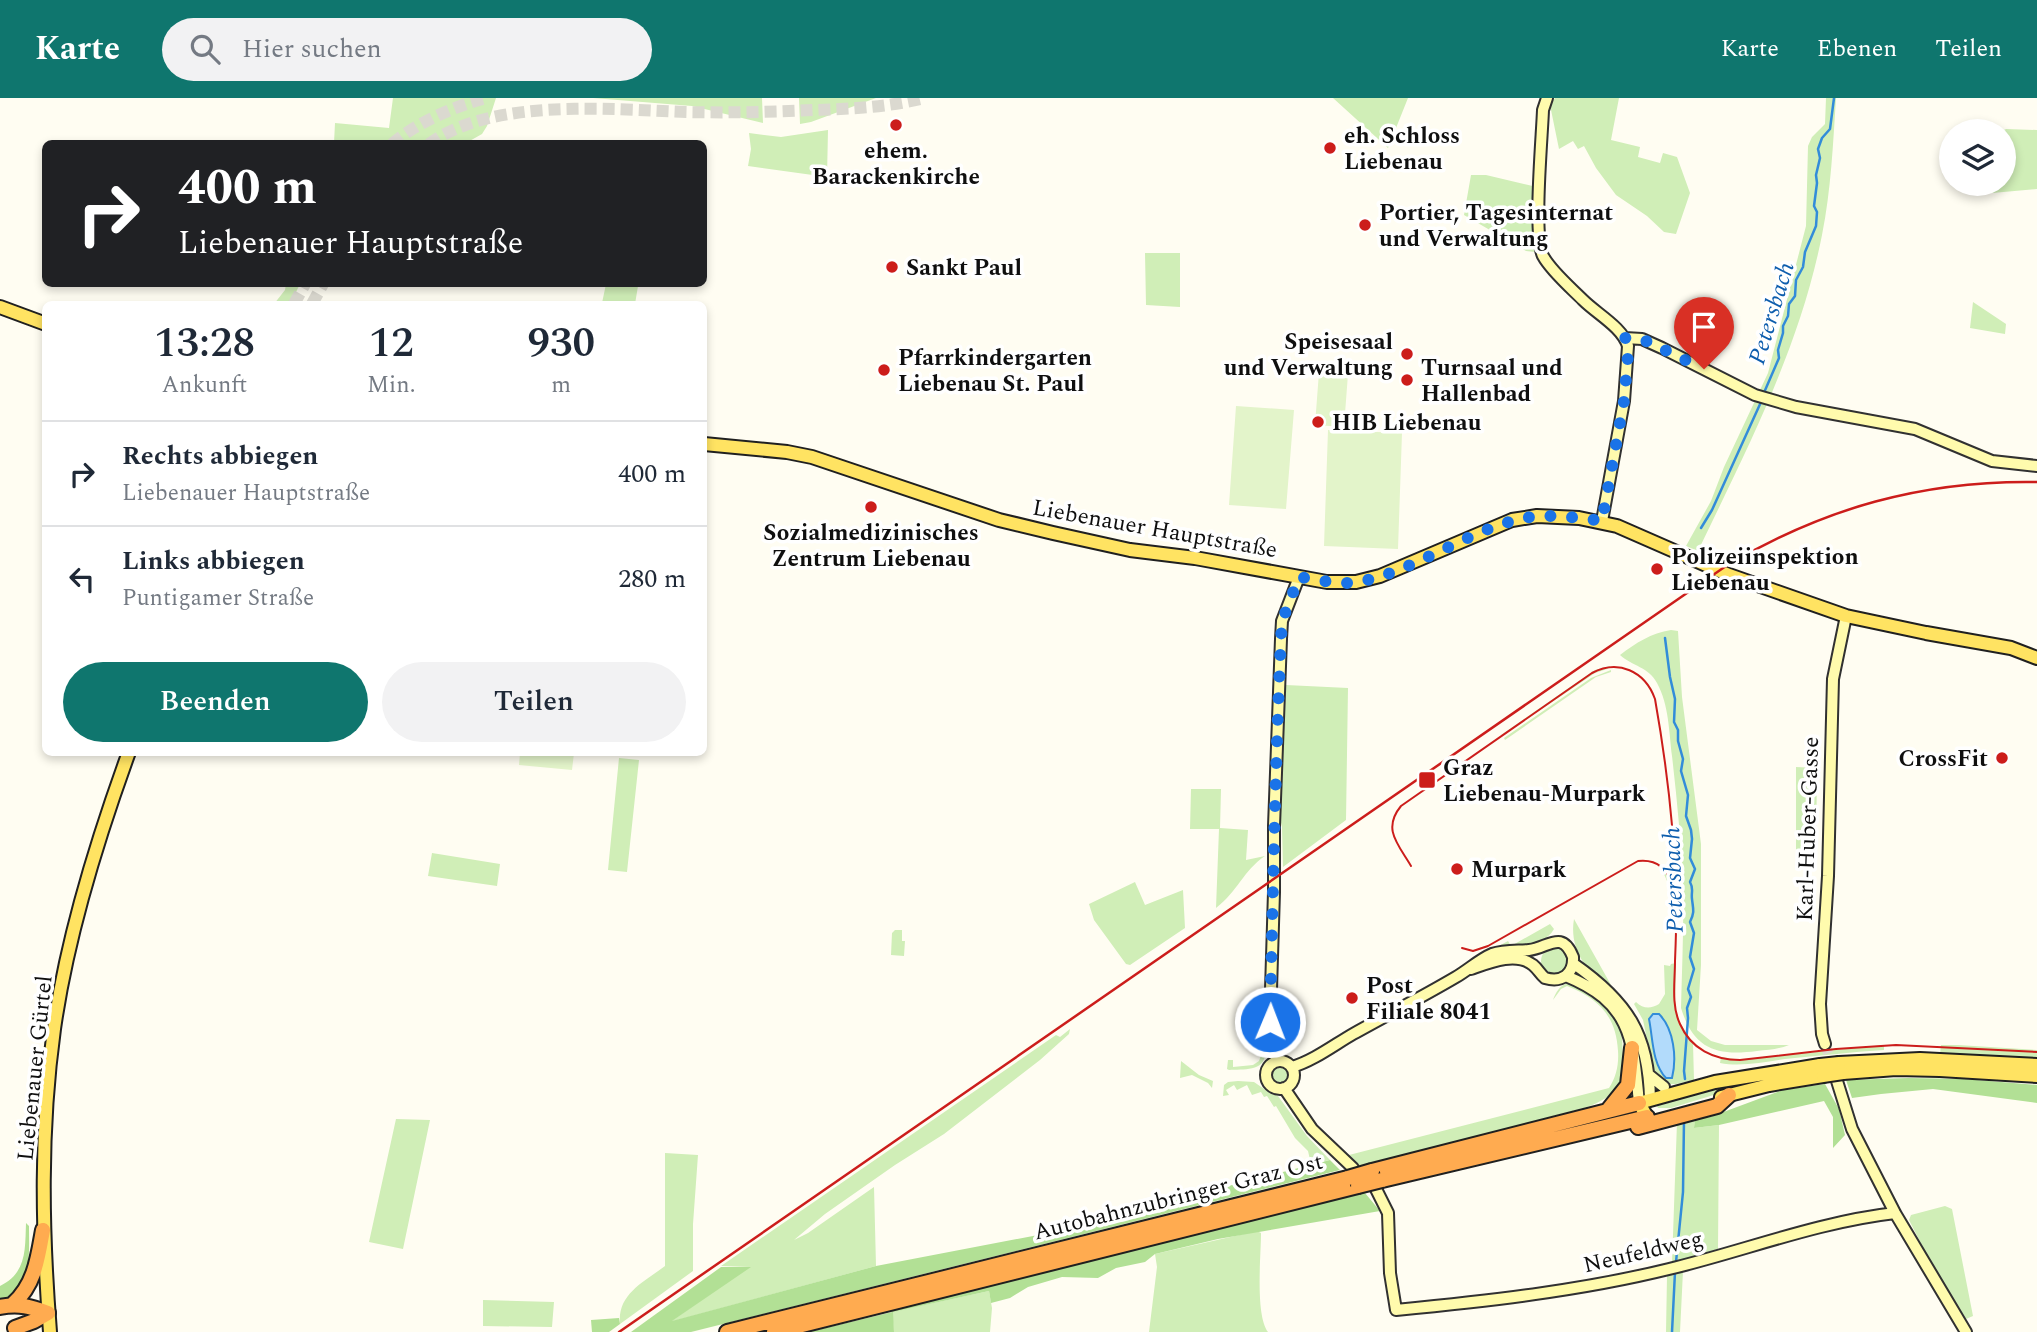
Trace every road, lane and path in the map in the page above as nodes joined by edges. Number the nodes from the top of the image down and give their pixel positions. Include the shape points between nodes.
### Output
1 (1547, 98) edge
2 (0, 307) edge
3 (42, 323) edge
4 (1625, 338) junction
5 (707, 443) edge
6 (2037, 466) edge
7 (1602, 521) junction
8 (1299, 577) junction
9 (1846, 615) junction
10 (2037, 658) edge
11 (129, 756) edge
12 (1540, 947) junction
13 (1574, 964) junction
14 (1536, 967) junction
15 (1471, 969) junction
16 (1566, 976) junction
17 (1825, 1044) tunnel mouth
18 (1632, 1048) junction
19 (1277, 1061) junction
20 (2037, 1065) edge
21 (1292, 1067) junction
22 (1821, 1070) junction
23 (1840, 1072) junction
24 (1648, 1075) junction
25 (2037, 1076) edge
26 (1701, 1086) junction
27 (1664, 1087) joint
28 (1284, 1088) junction
29 (1729, 1095) junction
30 (1645, 1102) junction
31 (1606, 1111) junction
32 (1647, 1117) junction
33 (1480, 1158) junction
34 (1353, 1177) junction
35 (1377, 1180) junction
36 (1895, 1213) junction
37 (43, 1230) junction
38 (7, 1306) edge
39 (48, 1313) junction
40 (13, 1328) edge
41 (50, 1332) edge
42 (727, 1332) edge
43 (774, 1332) edge
44 (1966, 1332) edge

1 - 4 main road via 1540,245 1544,257 1570,287
2 - 3 main road
4 - 6 main road via 1642,339 1771,400 1915,429 1992,461
4 - 7 main road via 1624,401
5 - 8 main road, Liebenauer Hauptstraße via 812,457 999,520 1054,533
7 - 8 main road, Liebenauer Hauptstraße via 1537,516 1513,520 1397,570 1356,582
7 - 9 main road, Liebenauer Hauptstraße via 1729,575
8 - 19 main road via 1282,621 1281,639 1270,1022
9 - 10 main road, Liebenauer Hauptstraße via 2011,648
9 - 17 main road, Karl-Huber-Gasse via 1833,679 1819,1004
11 - 37 main road, Liebenauer Gürtel via 82,900 56,1016 46,1108
12 - 13 main road via 1562,943 1571,950
12 - 14 main road
12 - 15 main road via 1496,953
13 - 16 main road
13 - 24 main road via 1603,986 1629,1015 1639,1033
14 - 15 main road via 1514,959
14 - 16 main road via 1549,980
15 - 21 main road
16 - 18 main road via 1616,1009
18 - 30 main road
18 - 31 highway via 1628,1085
19 - 21 main road
19 - 28 main road via 1267,1069 1267,1081
20 - 23 main road via 1920,1059
21 - 28 main road via 1293,1079
22 - 23 main road, bridge
22 - 26 main road via 1759,1074
22 - 29 main road
23 - 25 main road via 1896,1069
23 - 36 main road via 1852,1129
24 - 27 main road
24 - 30 main road
26 - 27 main road
26 - 30 main road
28 - 34 main road via 1311,1129
29 - 32 main road
29 - 33 highway via 1717,1106 1651,1124 1490,1162
30 - 31 highway, Autobahnzubringer Graz Ost
30 - 32 main road
31 - 35 highway, Autobahnzubringer Graz Ost
32 - 33 highway, Autobahnzubringer Graz Ost
33 - 35 highway, Autobahnzubringer Graz Ost
34 - 35 highway, Autobahnzubringer Graz Ost, bridge
34 - 42 highway, Autobahnzubringer Graz Ost
34 - 43 highway, Autobahnzubringer Graz Ost
35 - 36 main road, Neufeldweg via 1388,1213 1396,1310 1538,1293 1668,1270 1836,1222
36 - 44 main road
37 - 38 highway via 29,1286
37 - 39 main road, Liebenauer Gürtel
38 - 39 highway via 26,1305
39 - 40 highway
39 - 41 main road, Liebenauer Gürtel

